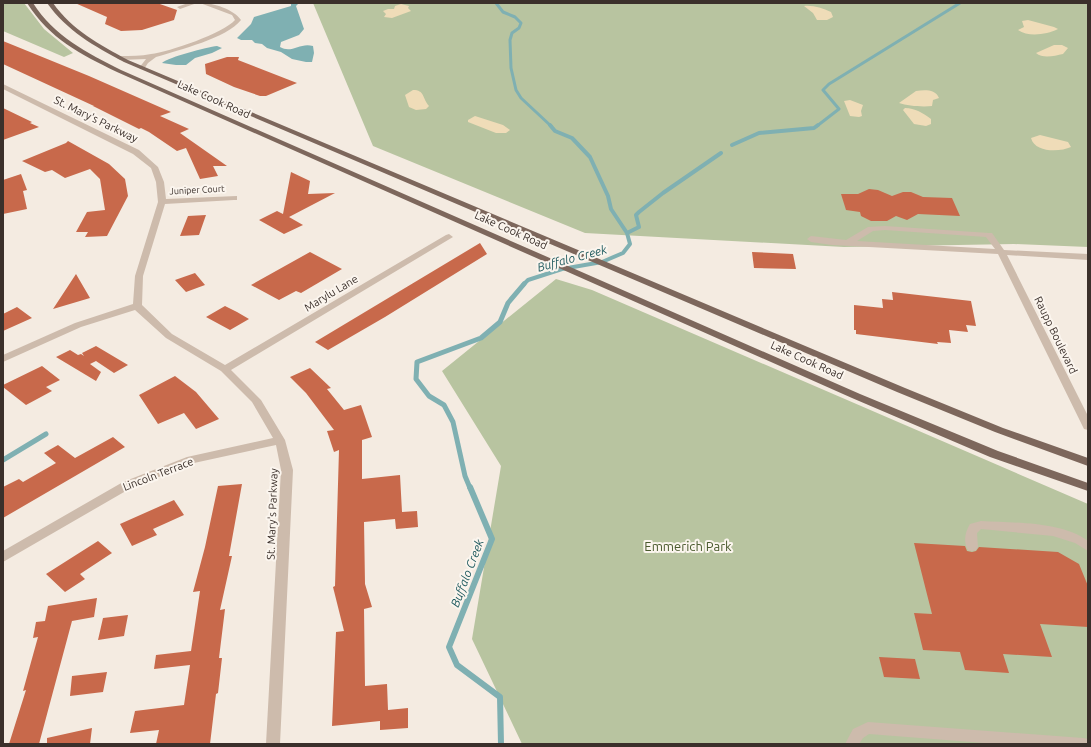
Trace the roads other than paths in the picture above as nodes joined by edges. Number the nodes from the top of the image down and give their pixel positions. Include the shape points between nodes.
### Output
1 (30, 3) edge
2 (50, 3) edge
3 (194, 3) edge
4 (203, 3) edge
5 (223, 5) dead end
6 (180, 7) dead end
7 (216, 8) junction
8 (154, 56) junction
9 (120, 58) junction
10 (142, 68) junction
11 (3, 86) edge
12 (234, 198) dead end
13 (162, 202) junction
14 (449, 237) dead end
15 (811, 239) dead end
16 (848, 243) junction
17 (1002, 253) junction
18 (1088, 257) edge
19 (137, 306) junction
20 (3, 360) edge
21 (225, 369) junction
22 (1088, 427) edge
23 (280, 440) junction
24 (1088, 462) edge
25 (1088, 487) edge
26 (972, 547) dead end
27 (1088, 547) edge
28 (3, 557) edge
29 (273, 744) edge
30 (852, 744) edge
31 (1083, 744) edge

1 - 25 main road, Lake Cook Road via 39,18 59,37 105,64 634,299 994,454
2 - 9 main road, Lake Cook Road via 76,32
3 - 6 street
4 - 7 street
5 - 7 street
7 - 8 street via 234,14 237,23 223,32
8 - 9 street
8 - 10 street via 145,62
9 - 10 main road, Lake Cook Road
10 - 24 main road, Lake Cook Road via 901,390 999,430
11 - 13 street, St. Mary's Parkway via 136,152 154,166 160,182
12 - 13 street, Juniper Court
13 - 19 street, St. Mary's Parkway via 139,276
14 - 21 street, Marylu Lane
15 - 16 street
16 - 17 street
16 - 17 street, Raupp Boulevard via 871,230 885,228 989,235
17 - 18 street
17 - 22 street, Raupp Boulevard
19 - 20 street via 78,325
19 - 21 street, St. Mary's Parkway via 169,336
21 - 23 street, St. Mary's Parkway via 256,400
23 - 28 street, Lincoln Terrace via 191,460 127,485
23 - 29 street, St. Mary's Parkway via 287,470
26 - 27 street via 971,533 974,526 981,525 1056,532 1072,537
30 - 31 street via 855,735 868,728

